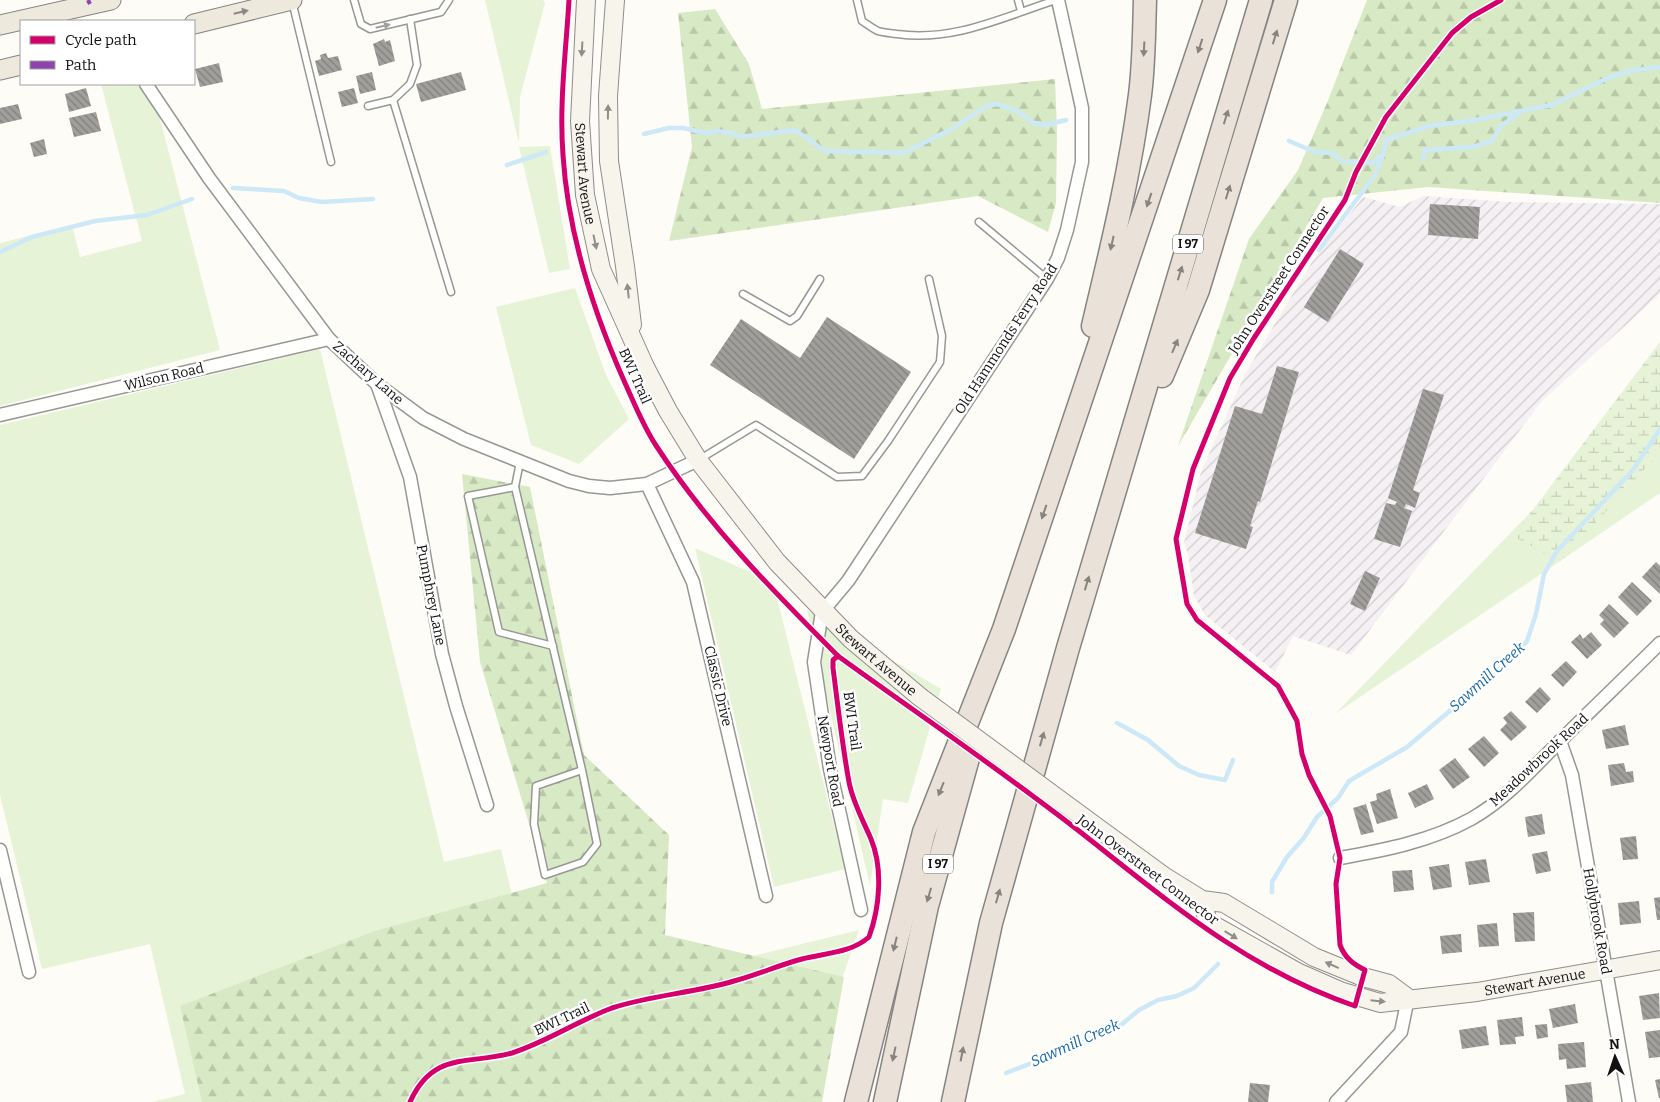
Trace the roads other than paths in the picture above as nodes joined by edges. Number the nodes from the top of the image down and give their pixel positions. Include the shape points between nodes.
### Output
1 (111, 0) edge
2 (292, 0) edge
3 (354, 0) edge
4 (449, 0) edge
5 (586, 0) edge
6 (615, 0) edge
7 (857, 0) edge
8 (1018, 0) edge
9 (1057, 0) edge
10 (1145, 0) edge
11 (1216, 0) edge
12 (1261, 0) edge
13 (1286, 0) edge
14 (1021, 11) junction
15 (410, 19) junction
16 (20, 20) edge
17 (22, 20) edge
18 (195, 24) edge
19 (0, 25) edge
20 (20, 65) edge
21 (0, 70) edge
22 (147, 85) edge
23 (393, 100) junction
24 (368, 106) dead end
25 (332, 162) dead end
26 (979, 222) dead end
27 (820, 279) dead end
28 (929, 279) dead end
29 (1047, 279) junction
30 (451, 292) dead end
31 (743, 294) dead end
32 (329, 339) junction
33 (633, 340) junction
34 (377, 384) junction
35 (0, 415) edge
36 (698, 460) junction
37 (520, 462) junction
38 (1059, 466) junction
39 (647, 484) junction
40 (515, 487) junction
41 (1116, 488) junction
42 (822, 612) junction
43 (1004, 629) junction
44 (1660, 643) edge
45 (553, 646) junction
46 (1560, 741) junction
47 (582, 770) junction
48 (487, 805) dead end
49 (0, 850) edge
50 (1340, 858) dead end
51 (766, 896) dead end
52 (1202, 900) junction
53 (861, 910) dead end
54 (1660, 960) edge
55 (1605, 970) junction
56 (29, 972) dead end
57 (1408, 998) junction
58 (856, 1102) edge
59 (885, 1102) edge
60 (953, 1102) edge
61 (1336, 1102) edge
62 (1629, 1102) edge

1 - 17 main road
18 -> 2 main road
2 - 25 lane
3 -> 15 lane via 365,28
4 - 15 lane via 441,12
5 -> 33 street, Stewart Avenue via 580,112 584,188 601,269
33 -> 6 street, Stewart Avenue via 609,161 609,69
7 - 14 lane via 862,21 878,31 919,37 943,36 994,23
8 - 14 lane
9 - 14 lane
9 - 29 street, Old Hammonds Ferry Road via 1082,108 1082,162 1067,230
10 -> 38 highway via 1140,94 1123,198
11 -> 38 highway, I 97
41 -> 12 highway, I 97
41 -> 13 highway via 1198,290
15 - 23 lane via 417,65 410,84
16 - 19 main road
20 - 21 main road
22 - 32 street, Zachary Lane via 209,178
23 - 24 lane
23 - 30 lane
26 - 29 lane
27 - 31 lane via 798,316 790,321
28 - 36 lane via 942,336 940,362 862,476 837,477 756,425
29 - 42 street, Old Hammonds Ferry Road via 848,581
32 - 34 street, Zachary Lane
32 - 35 street, Wilson Road
33 - 36 street, Stewart Avenue via 668,411
34 - 37 street, Zachary Lane via 423,418
34 - 48 street, Pumphrey Lane via 410,477 442,654
36 - 39 street, Zachary Lane
36 - 42 street, Stewart Avenue via 763,545
37 - 39 street, Zachary Lane via 589,486 610,488
37 - 40 lane
38 -> 43 highway, I 97
39 - 51 street, Classic Drive via 693,582
40 - 45 lane
40 - 45 lane via 468,496 499,632
60 -> 41 highway, I 97 via 991,923
42 - 52 street, Stewart Avenue, bridge via 920,697 1165,877
42 - 53 street, Newport Road via 814,662 830,769
43 -> 58 highway via 924,832
43 -> 59 highway, I 97 via 926,906
44 - 46 street, Meadowbrook Road
45 - 47 lane
46 - 50 street, Meadowbrook Road via 1503,796 1473,818 1406,844
46 - 55 street, Hollybrook Road via 1572,775
47 - 47 lane via 597,844 583,862 545,875 534,824 536,786
49 - 56 street
57 -> 52 street, Stewart Avenue via 1389,984 1314,957 1224,903
52 -> 57 street, Stewart Avenue via 1208,922 1299,973 1340,991 1380,1003
54 - 55 street, Stewart Avenue
55 - 57 street, Stewart Avenue via 1477,992
55 - 62 street, Hollybrook Road
57 - 61 street via 1401,1032

